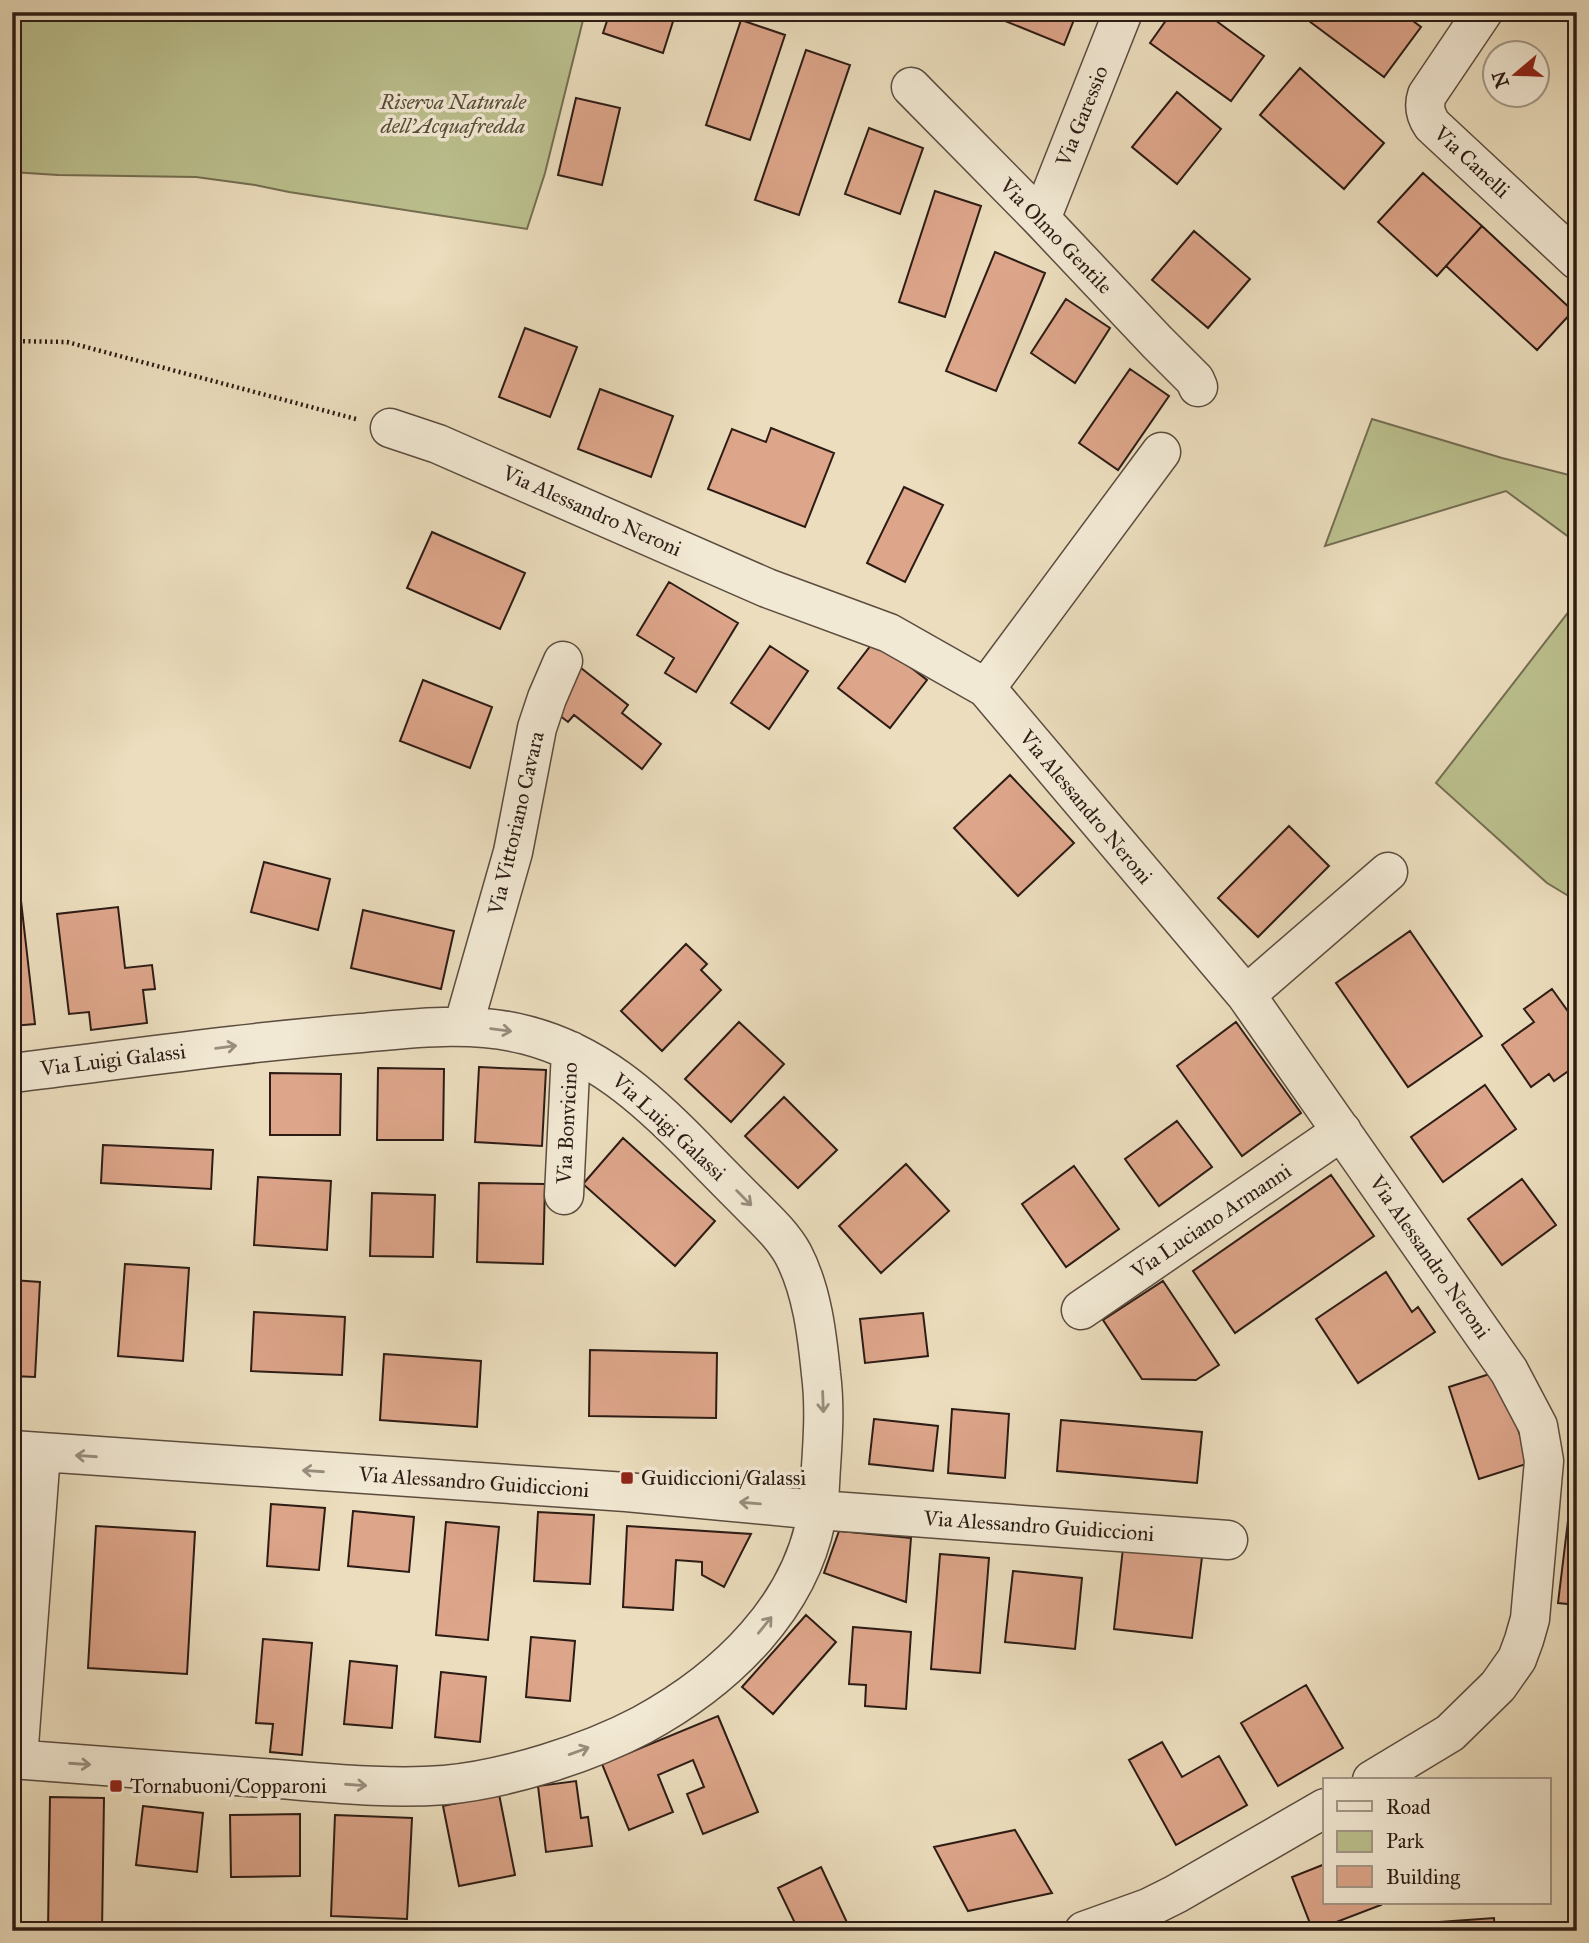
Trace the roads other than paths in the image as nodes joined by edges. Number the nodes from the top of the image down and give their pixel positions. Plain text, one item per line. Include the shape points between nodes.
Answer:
1 (1123, 12) edge
2 (1483, 12) edge
3 (911, 87) dead end
4 (1041, 219) junction
5 (1577, 260) edge
6 (1198, 387) dead end
7 (390, 428) road end
8 (1161, 452) dead end
9 (563, 661) dead end
10 (986, 688) junction
11 (1388, 872) dead end
12 (1246, 995) junction
13 (463, 1027) junction
14 (571, 1051) junction
15 (12, 1073) edge
16 (1342, 1131) junction
17 (564, 1195) dead end
18 (1081, 1310) dead end
19 (27, 1452) edge
20 (818, 1510) junction
21 (1228, 1540) dead end
22 (15, 1759) edge
23 (1375, 1778) edge
24 (1323, 1809) edge
25 (1084, 1931) edge

1 - 4 street, Via Garessio
2 - 5 street, Via Canelli via 1427,96 1426,115
3 - 4 street, Via Olmo Gentile
4 - 6 street, Via Olmo Gentile
7 - 10 street, Via Alessandro Neroni via 451,450 768,588 889,633
8 - 10 street
9 - 13 street, Via Vittoriano Cavara via 537,728 513,852
10 - 12 street, Via Alessandro Neroni
11 - 12 street
12 - 16 street, Via Alessandro Neroni
13 -> 14 street, Via Luigi Galassi via 522,1034
15 -> 13 street, Via Luigi Galassi via 321,1036
14 - 17 street, Via Bonvicino
14 -> 20 street, Via Luigi Galassi via 613,1074 664,1116 792,1252 815,1322 823,1388
16 - 18 street, Via Luciano Armanni
16 - 23 street, Via Alessandro Neroni via 1509,1371 1538,1426 1544,1461 1530,1619 1517,1659 1498,1686 1450,1733
20 -> 19 street, Via Alessandro Guidiccioni via 626,1492
19 - 22 street
20 - 21 street, Via Alessandro Guidiccioni
22 -> 20 street, Via Luigi Galassi via 368,1786 444,1785 522,1770 642,1724 732,1660 770,1619 789,1589
24 - 25 street via 1176,1894

